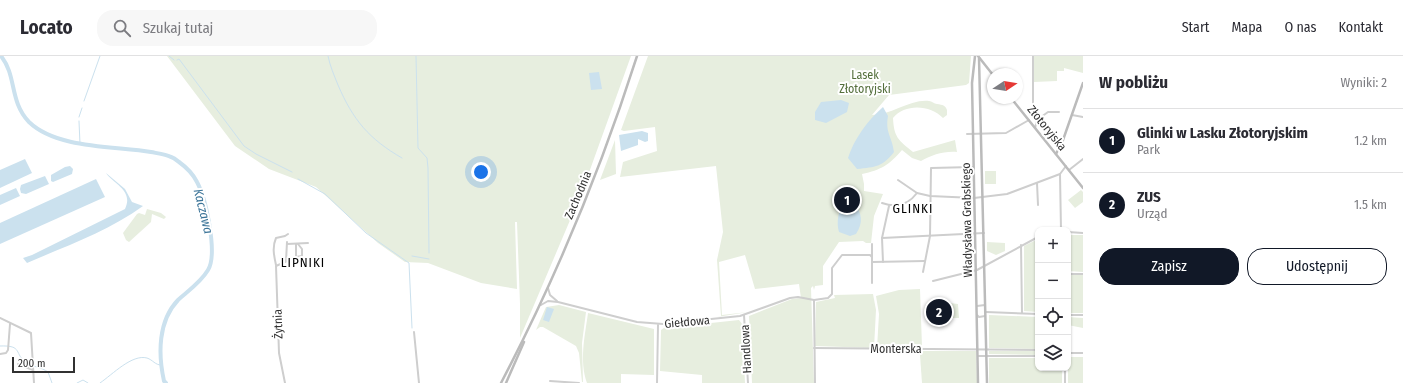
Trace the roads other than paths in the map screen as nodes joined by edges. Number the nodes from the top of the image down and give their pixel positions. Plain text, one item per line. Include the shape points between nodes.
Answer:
1 (638, 56) edge
2 (1033, 56) edge
3 (978, 57) edge
4 (987, 68) edge
5 (987, 70) edge
6 (981, 72) junction
7 (1083, 84) edge
8 (1016, 104) edge
9 (1059, 112) dead end
10 (1072, 115) junction
11 (1083, 116) edge
12 (1028, 120) junction
13 (1037, 120) junction
14 (1035, 128) junction
15 (982, 133) junction
16 (967, 134) dead end
17 (974, 134) junction
18 (1056, 154) junction
19 (1083, 159) edge
20 (1066, 166) junction
21 (974, 168) junction
22 (1069, 170) junction
23 (1060, 174) junction
24 (898, 180) dead end
25 (1037, 183) junction
26 (1083, 188) edge
27 (917, 193) junction
28 (930, 196) junction
29 (983, 197) junction
30 (975, 198) junction
31 (882, 203) dead end
32 (888, 206) junction
33 (1038, 206) dead end
34 (1061, 227) edge
35 (1071, 232) edge
36 (1083, 232) edge
37 (976, 233) junction
38 (984, 233) junction
39 (288, 234) dead end
40 (930, 236) junction
41 (882, 238) junction
42 (1035, 238) edge
43 (308, 243) dead end
44 (297, 244) junction
45 (872, 244) dead end
46 (1022, 245) junction
47 (296, 257) junction
48 (872, 257) junction
49 (286, 261) junction
50 (925, 261) junction
51 (872, 262) junction
52 (883, 262) junction
53 (276, 265) junction
54 (985, 266) junction
55 (976, 270) junction
56 (923, 272) dead end
57 (1071, 274) edge
58 (1083, 274) edge
59 (934, 281) dead end
60 (872, 283) dead end
61 (548, 288) junction
62 (814, 300) junction
63 (558, 302) junction
64 (541, 305) junction
65 (977, 306) junction
66 (986, 306) junction
67 (1022, 313) junction
68 (986, 314) junction
69 (1035, 314) edge
70 (744, 315) junction
71 (977, 315) junction
72 (1071, 315) edge
73 (1083, 315) edge
74 (0, 318) edge
75 (10, 324) junction
76 (658, 325) junction
77 (414, 332) dead end
78 (525, 337) junction
79 (814, 348) junction
80 (978, 350) junction
81 (986, 350) junction
82 (1035, 350) edge
83 (1071, 353) edge
84 (1083, 353) edge
85 (0, 354) edge
86 (978, 356) junction
87 (987, 356) junction
88 (1035, 356) edge
89 (18, 364) dead end
90 (33, 369) junction
91 (1065, 371) edge
92 (550, 381) dead end
93 (34, 383) edge
94 (285, 383) edge
95 (419, 383) edge
96 (501, 383) edge
97 (506, 383) edge
98 (579, 383) edge
99 (657, 383) edge
100 (748, 383) edge
101 (815, 383) edge
102 (978, 383) edge
103 (987, 383) edge
104 (1065, 383) edge

1 - 61 street, Zachodnia via 597,173
2 - 13 street via 1034,109
3 - 4 street
3 - 6 street, Władysława Grabskiego
3 - 17 street, Władysława Grabskiego via 972,78
5 - 6 street
6 - 15 street, Władysława Grabskiego
7 - 10 street
8 - 12 street, Złotoryjska
9 - 13 street via 1048,112
10 - 11 street
10 - 18 street
12 - 14 street, Złotoryjska
12 - 15 street via 1009,132
13 - 14 street
14 - 18 street, Złotoryjska
15 - 17 street
15 - 29 street, Władysława Grabskiego
16 - 17 street
17 - 21 street, Władysława Grabskiego
18 - 20 street, Złotoryjska
19 - 22 street
20 - 22 street, Złotoryjska
20 - 23 street
21 - 28 street via 931,168
21 - 30 street, Władysława Grabskiego
22 - 26 street, Złotoryjska
23 - 25 street
23 - 34 street
24 - 27 street
25 - 29 street via 1000,196
25 - 33 street
27 - 28 street
27 - 32 street via 904,204
28 - 30 street
28 - 40 street
29 - 30 street
29 - 38 street, Władysława Grabskiego
30 - 37 street, Władysława Grabskiego
31 - 32 street
32 - 41 street
35 - 36 street
37 - 38 street
37 - 40 street
37 - 55 street, Władysława Grabskiego
38 - 54 street, Władysława Grabskiego
39 - 53 street, Żytnia via 274,241
40 - 41 street
40 - 50 street
41 - 52 street
42 - 46 street
43 - 44 street
44 - 47 street
44 - 47 street via 302,249 302,256
44 - 49 street via 287,243
45 - 48 street
46 - 54 street
46 - 67 street
47 - 49 street
48 - 51 street
48 - 62 street via 842,255 832,268 832,294 828,298
49 - 53 street
50 - 52 street
50 - 56 street
51 - 52 street
51 - 60 street
53 - 94 street, Żytnia via 279,353
54 - 55 street
54 - 66 street, Władysława Grabskiego
55 - 59 street
55 - 65 street, Władysława Grabskiego
57 - 58 street
61 - 63 street via 550,295
61 - 64 street, Zachodnia
62 - 70 street, Giełdowa via 790,298
62 - 79 street
63 - 64 street, Giełdowa via 548,301
63 - 76 street, Giełdowa via 624,320
64 - 78 street, Zachodnia
65 - 66 street
65 - 71 street, Władysława Grabskiego
66 - 68 street, Władysława Grabskiego
67 - 68 street
67 - 69 street
68 - 71 street via 980,317
68 - 81 street, Władysława Grabskiego
70 - 76 street, Giełdowa
70 - 100 street, Handlowa
71 - 80 street, Władysława Grabskiego
72 - 73 street
74 - 75 street
75 - 85 street via 9,348 6,353
75 - 90 street via 31,333
76 - 99 street
77 - 95 street
78 - 96 street, Zachodnia
78 - 97 street, Zachodnia
79 - 80 street, Monterska
79 - 101 street
80 - 81 street, Monterska
80 - 86 street, Władysława Grabskiego
81 - 82 street, Monterska
81 - 87 street, Władysława Grabskiego
83 - 84 street
86 - 87 street
86 - 102 street, Władysława Grabskiego
87 - 88 street
87 - 103 street, Władysława Grabskiego
89 - 90 street
90 - 93 street
91 - 104 street
92 - 98 street

